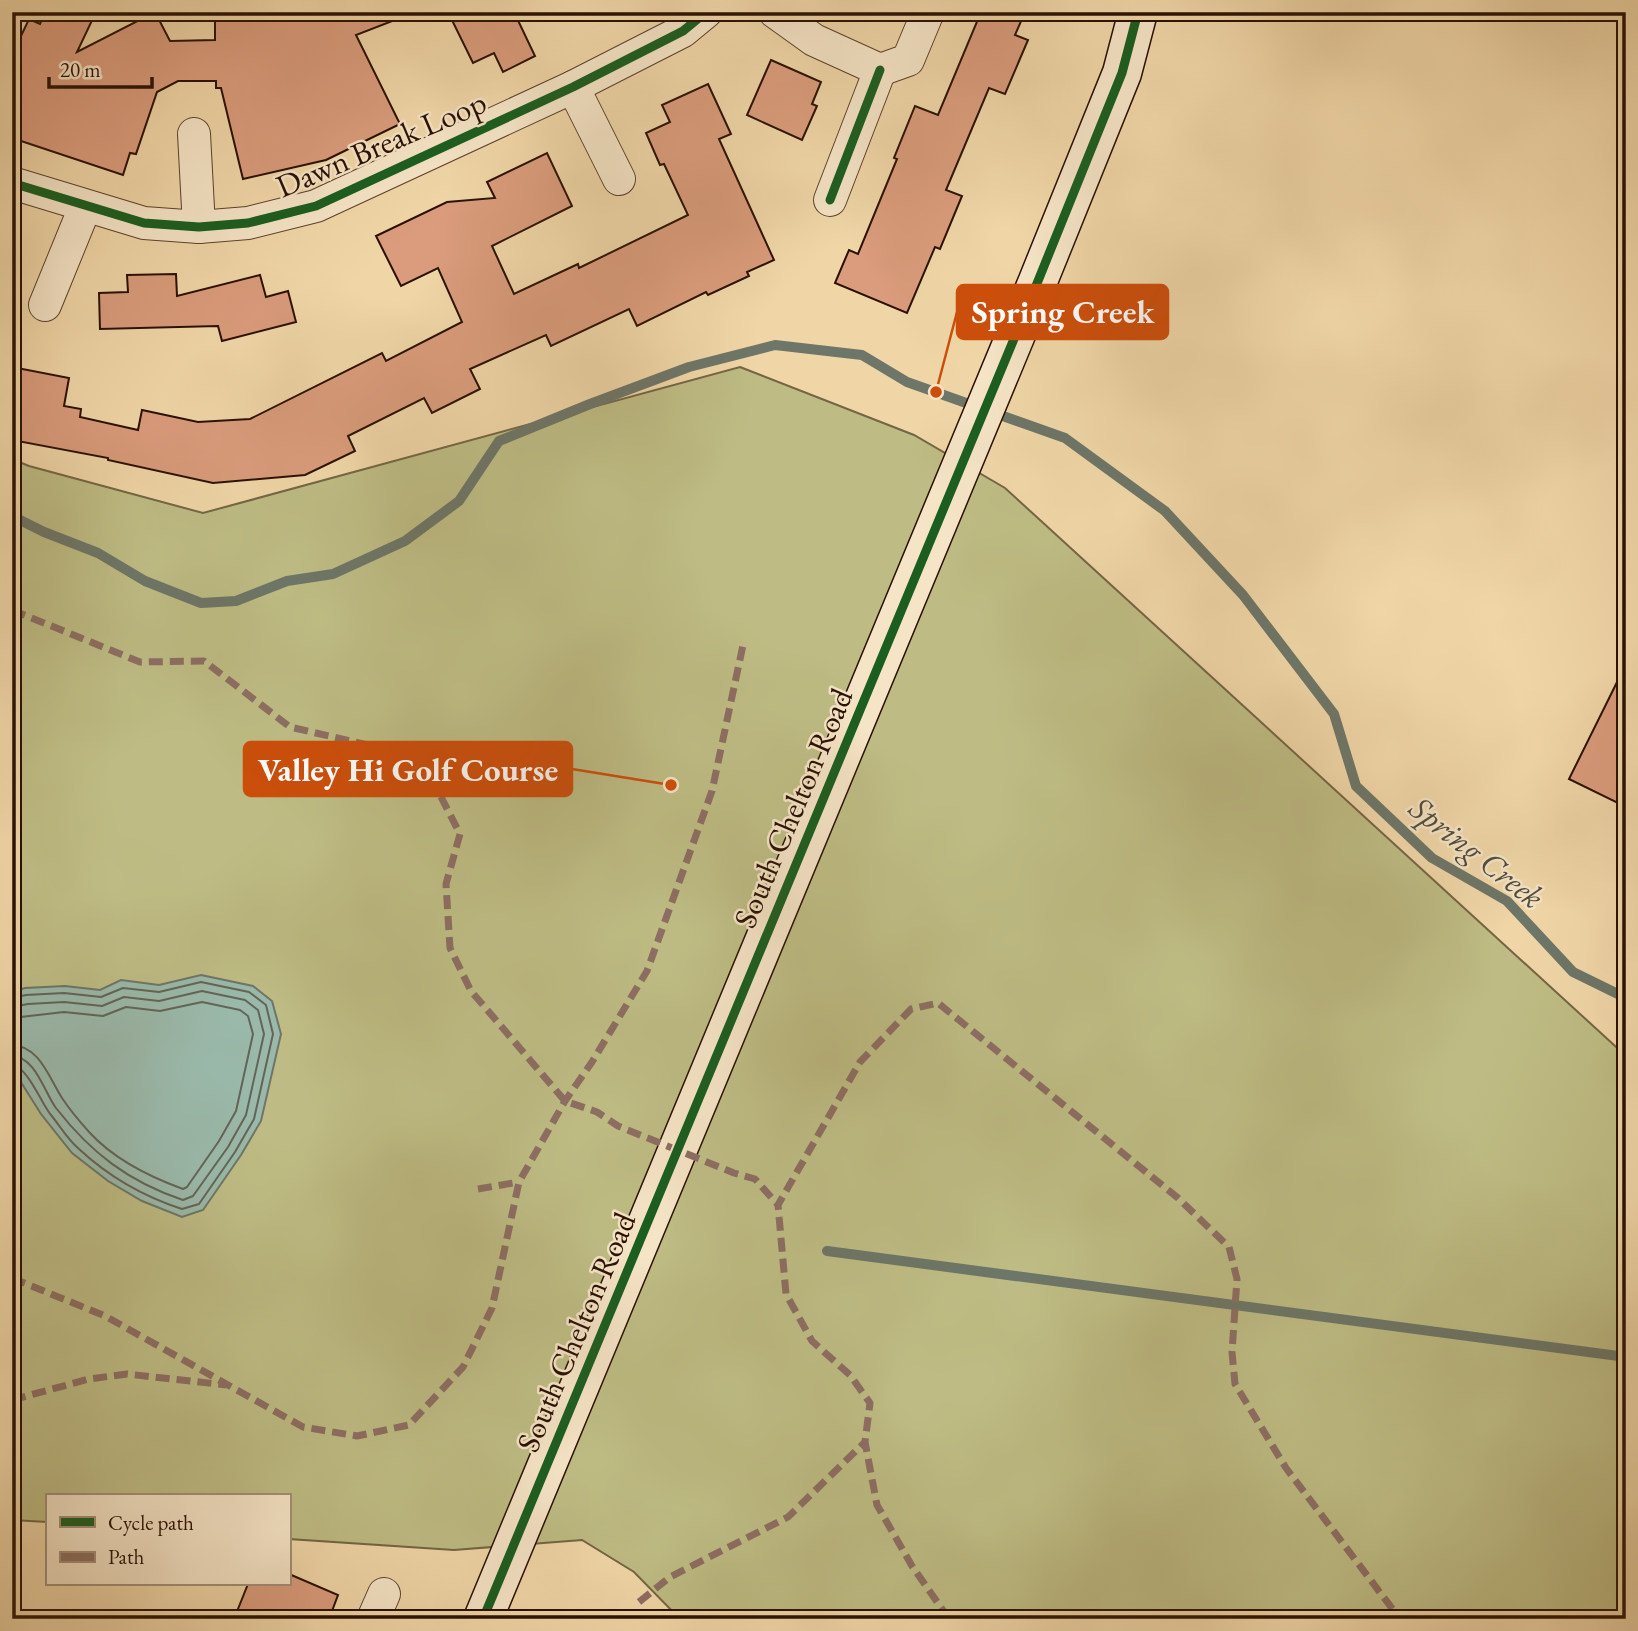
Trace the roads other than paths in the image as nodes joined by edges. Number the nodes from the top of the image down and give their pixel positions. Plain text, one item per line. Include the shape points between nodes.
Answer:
1 (706, 12) edge
2 (775, 12) edge
3 (928, 12) edge
4 (1138, 12) edge
5 (880, 70) junction
6 (573, 87) junction
7 (194, 134) dead end
8 (619, 179) dead end
9 (12, 183) edge
10 (830, 200) dead end
11 (85, 207) junction
12 (198, 227) junction
13 (45, 305) dead end
14 (483, 1619) edge

1 - 6 street, Dawn Break Loop via 683,31
2 - 5 street via 814,40
3 - 5 street via 908,60
4 - 14 main road, South Chelton Road via 1122,73
5 - 10 street
6 - 8 street
6 - 12 street, Dawn Break Loop via 316,206 248,223
7 - 12 street
9 - 11 street, Dawn Break Loop
11 - 12 street, Dawn Break Loop via 144,223
11 - 13 street

